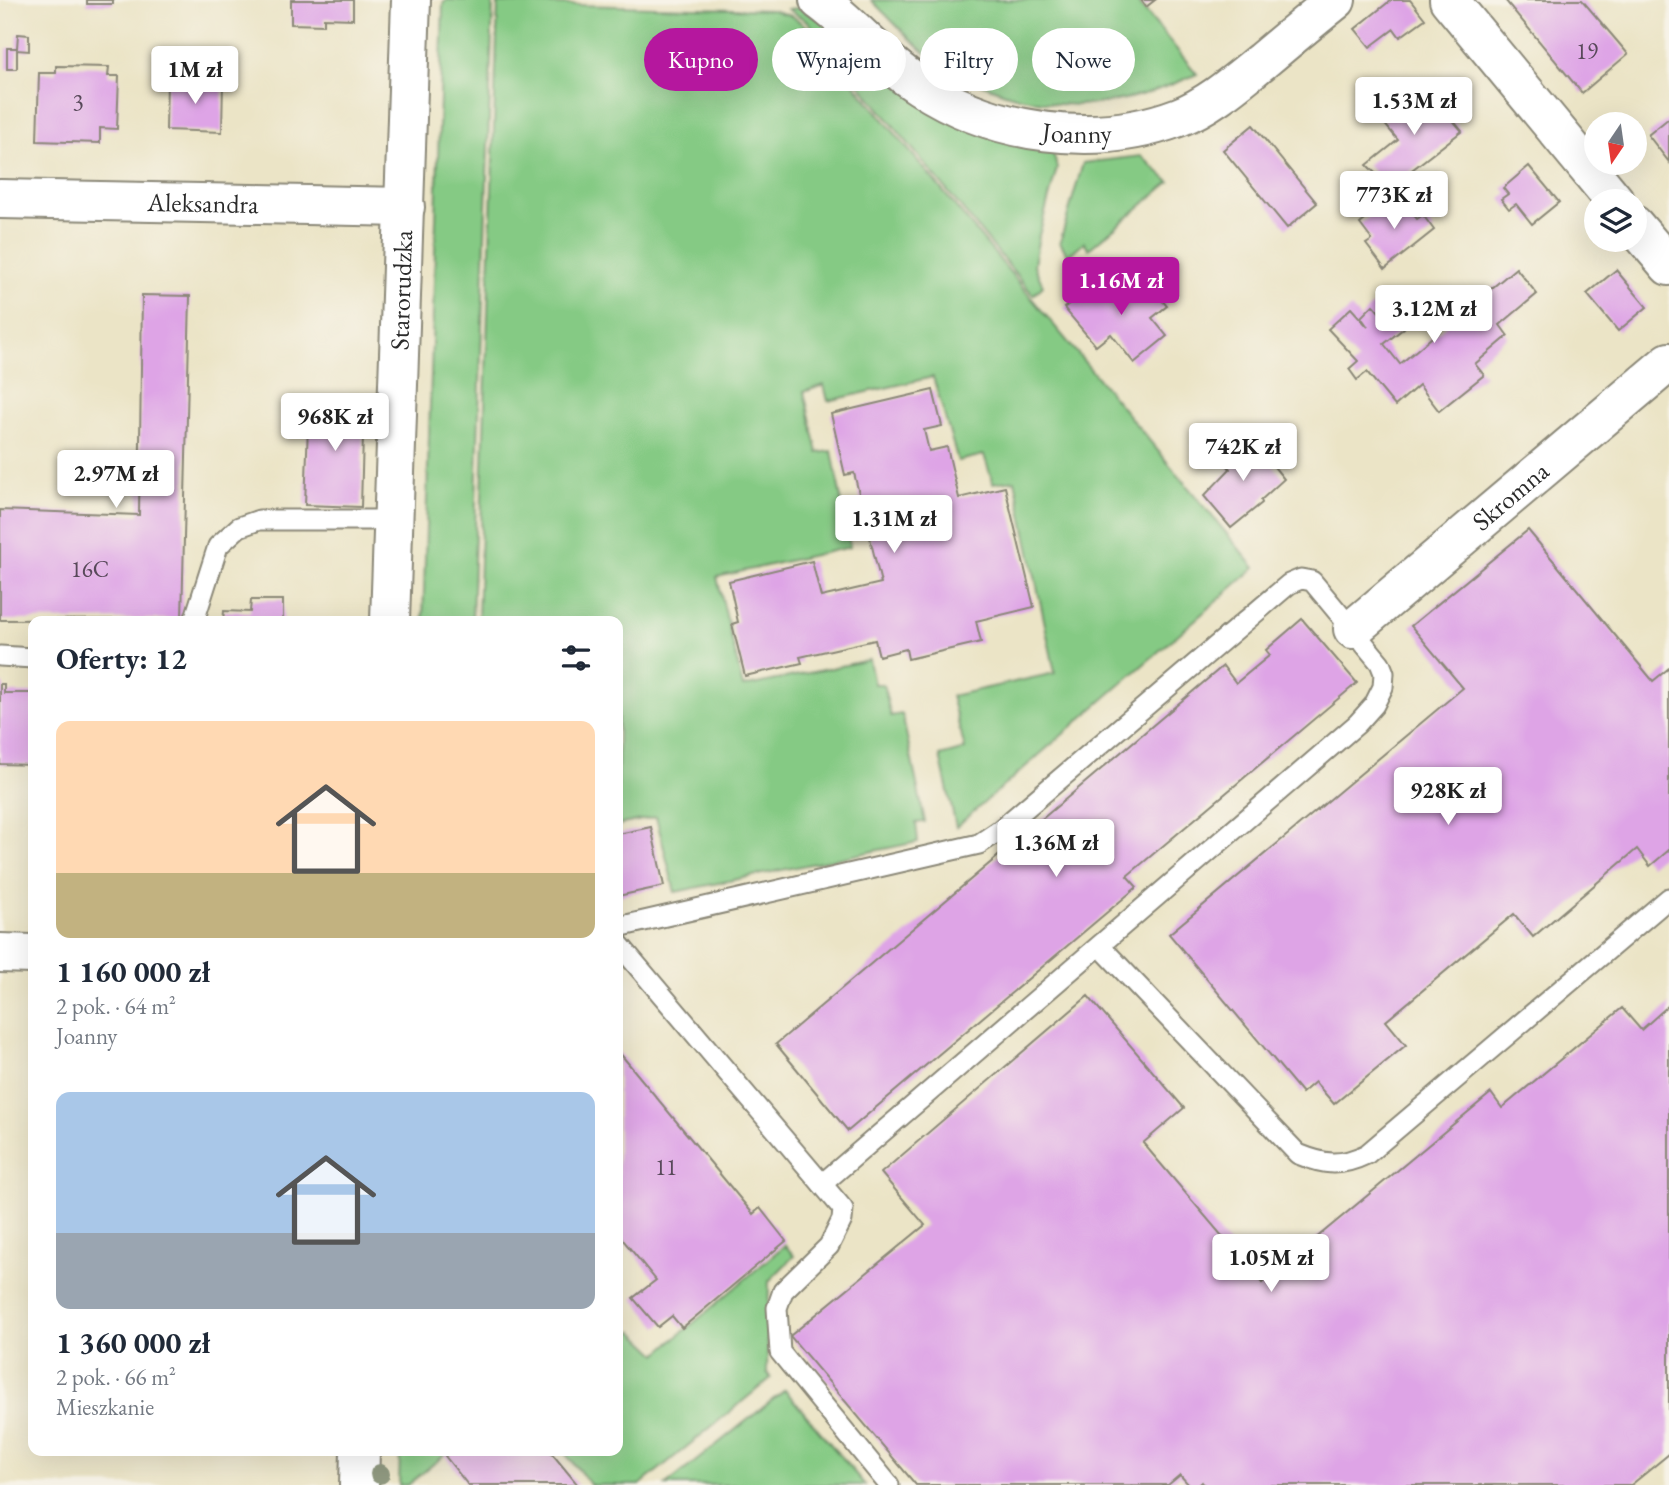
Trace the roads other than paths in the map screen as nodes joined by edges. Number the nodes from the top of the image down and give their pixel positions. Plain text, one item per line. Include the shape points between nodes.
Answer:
1 (411, 0) edge
2 (819, 0) edge
3 (1336, 0) edge
4 (1449, 0) edge
5 (1605, 189) edge
6 (0, 199) edge
7 (405, 207) junction
8 (1647, 240) edge
9 (1668, 264) edge
10 (1669, 362) edge
11 (393, 520) junction
12 (196, 616) edge
13 (390, 616) edge
14 (1353, 629) junction
15 (0, 656) edge
16 (28, 657) edge
17 (1669, 898) edge
18 (623, 926) edge
19 (1100, 946) junction
20 (623, 949) edge
21 (0, 953) edge
22 (28, 954) edge
23 (822, 1184) junction
24 (360, 1456) edge
25 (359, 1485) edge
26 (889, 1485) edge

1 - 7 street, Starorudzka
2 - 3 street, Joanny via 898,71 948,102 1002,123 1084,133 1112,132 1180,116 1230,87
4 - 5 street
6 - 7 street, Aleksandra
7 - 11 street, Starorudzka
8 - 9 street
10 - 14 street, Skromna
11 - 12 lane via 259,520 239,527 218,546
11 - 13 street, Starorudzka
14 - 18 lane via 1312,582 1301,579 1289,584 979,844
14 - 19 lane via 1384,673 1374,705
15 - 16 lane
17 - 19 lane via 1367,1154 1335,1163 1322,1164 1298,1154
19 - 23 lane
20 - 23 lane
21 - 22 street
23 - 26 lane via 843,1209 842,1220 830,1245 783,1291 777,1308 780,1352
24 - 25 street

